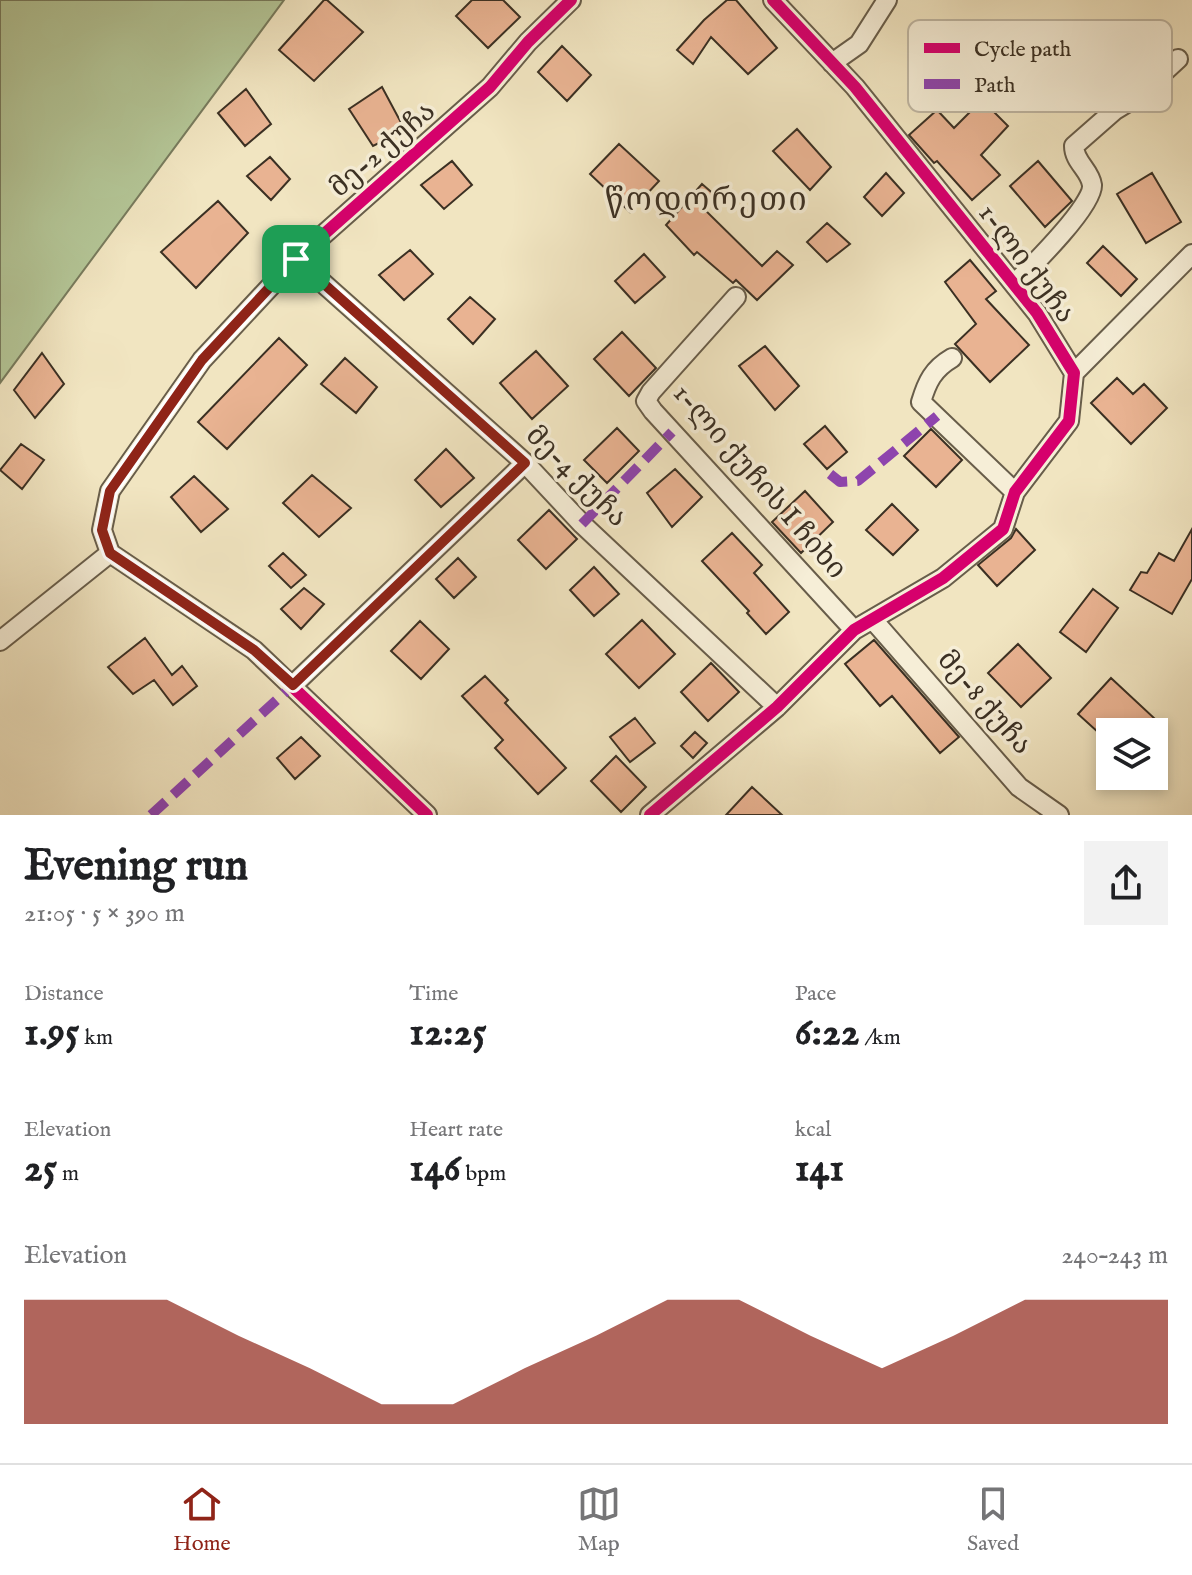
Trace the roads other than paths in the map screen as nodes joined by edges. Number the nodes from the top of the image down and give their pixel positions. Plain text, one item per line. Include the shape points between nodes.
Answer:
1 (571, 0) edge
2 (773, 0) edge
3 (887, 0) edge
4 (1178, 59) dead end
5 (832, 63) junction
6 (1172, 65) edge
7 (1113, 112) edge
8 (1192, 254) edge
9 (296, 259) junction
10 (1014, 284) junction
11 (736, 297) dead end
12 (952, 358) dead end
13 (1074, 373) junction
14 (525, 463) junction
15 (1015, 492) junction
16 (110, 553) junction
17 (874, 621) junction
18 (854, 630) junction
19 (0, 641) edge
20 (293, 685) junction
21 (777, 707) junction
22 (427, 815) edge
23 (650, 815) edge
24 (1059, 815) edge

1 - 9 street, მე-2 ქუჩა via 490,87
2 - 5 street, 1-ლი ქუჩა
3 - 5 street via 859,44
4 - 6 street
5 - 10 street, 1-ლი ქუჩა
7 - 10 street via 1074,146 1092,181 1091,196
8 - 13 street
9 - 14 street, მე-4 ქუჩა
9 - 16 street, მე-2 ქუჩა via 202,360 110,491 102,530
10 - 13 street, 1-ლი ქუჩა
11 - 18 street, 1-ლი ქუჩის I ჩიხი via 646,401
12 - 15 street via 926,383 921,402
13 - 15 street via 1069,421
14 - 20 street
14 - 21 street, მე-4 ქუჩა via 582,524
15 - 17 street via 1003,529 943,578
16 - 19 street
16 - 20 street via 254,650
17 - 18 street
17 - 24 street, მე-8 ქუჩა via 1019,787
18 - 21 street
20 - 22 street
21 - 23 street

